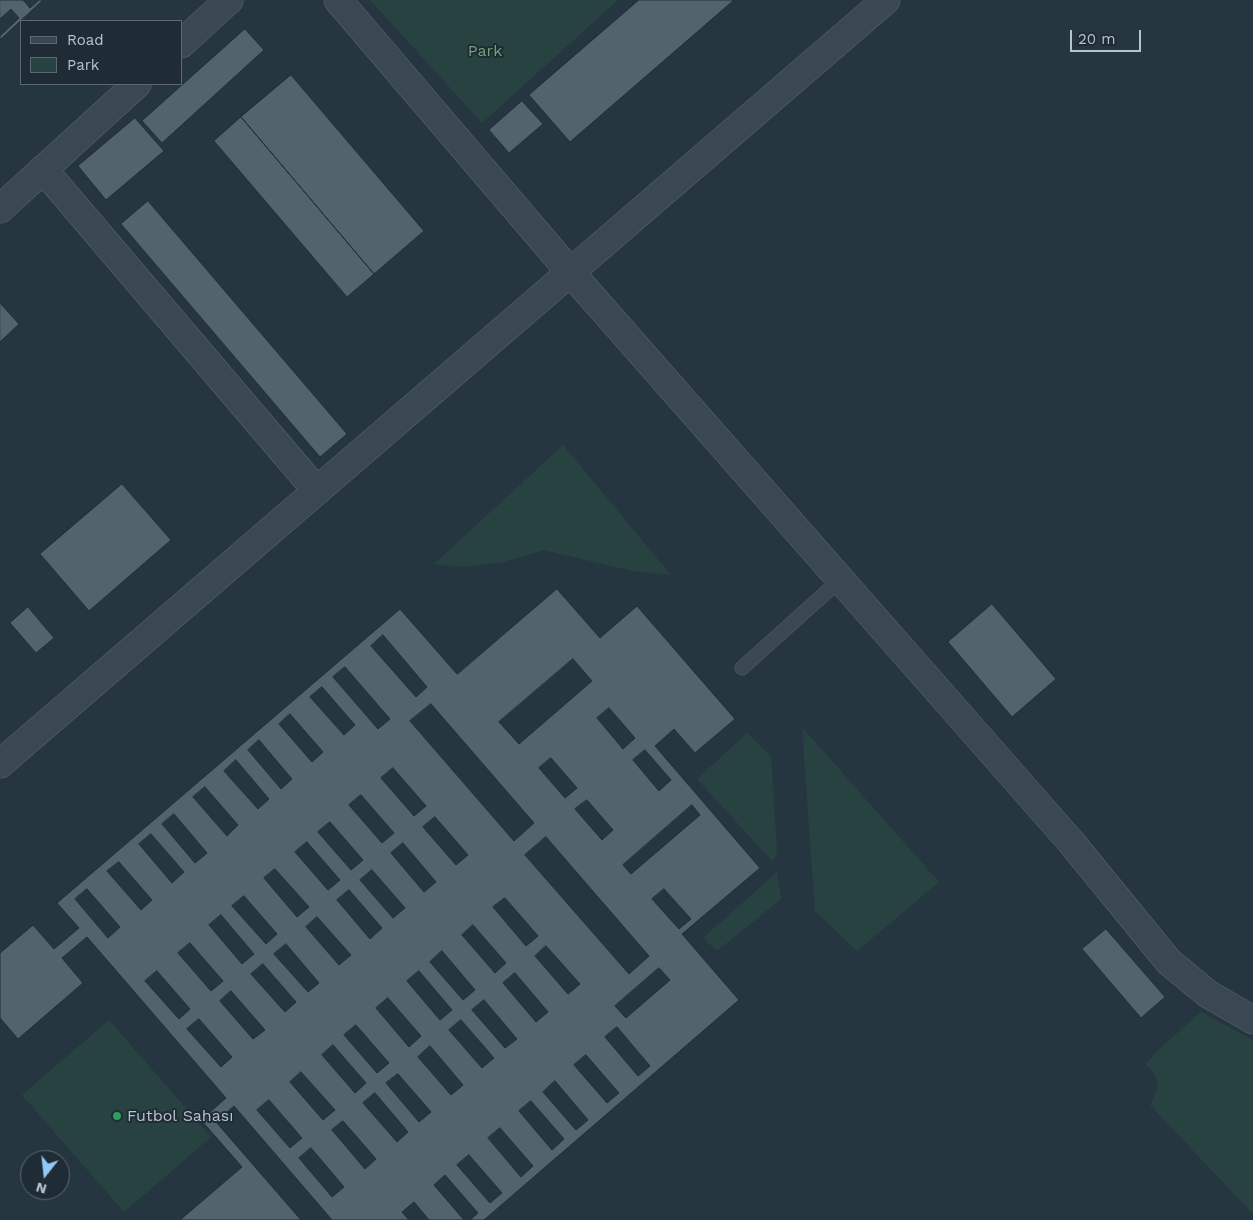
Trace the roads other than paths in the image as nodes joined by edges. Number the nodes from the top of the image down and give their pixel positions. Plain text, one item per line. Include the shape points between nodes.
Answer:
1 (229, 0) edge
2 (338, 0) edge
3 (886, 0) edge
4 (182, 43) edge
5 (136, 85) edge
6 (43, 169) junction
7 (0, 209) edge
8 (571, 273) junction
9 (317, 491) junction
10 (841, 579) junction
11 (742, 668) dead end
12 (0, 764) edge
13 (1253, 1020) edge

1 - 4 street
2 - 8 street
3 - 8 street
5 - 6 street
6 - 7 street
6 - 9 street
8 - 9 street
8 - 10 street
9 - 12 street
10 - 11 lane
10 - 13 street via 1072,842 1168,962 1208,994

